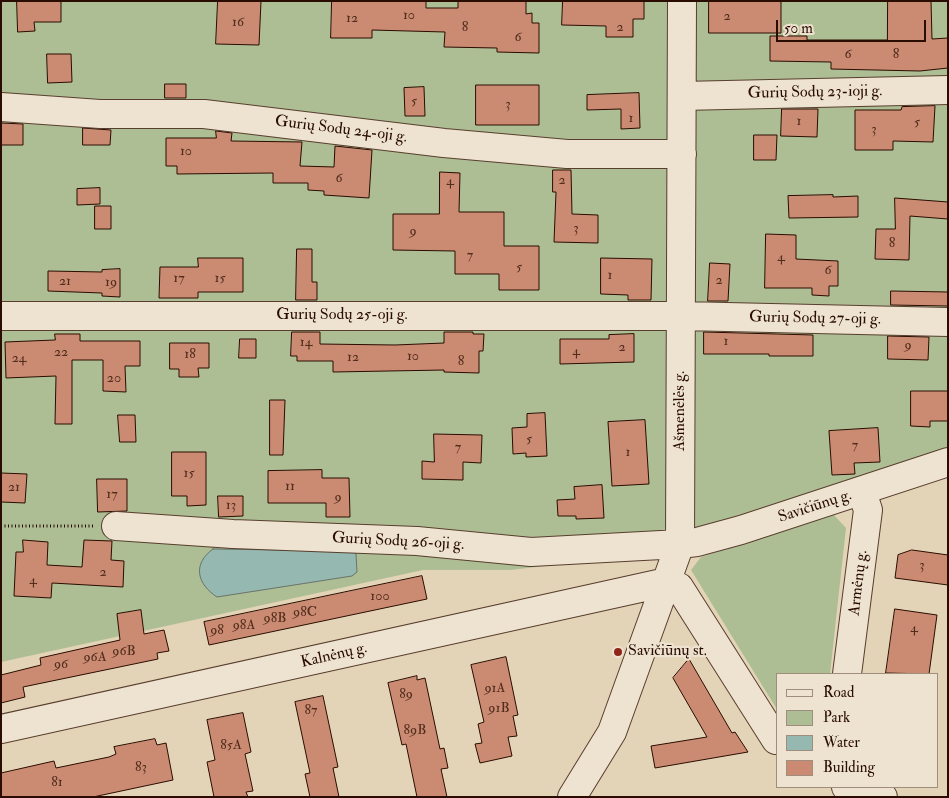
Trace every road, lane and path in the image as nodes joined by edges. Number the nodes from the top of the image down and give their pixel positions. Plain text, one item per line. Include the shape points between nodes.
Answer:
1 (682, 1) edge
2 (948, 90) edge
3 (682, 96) junction
4 (1, 108) edge
5 (682, 154) junction
6 (1, 316) edge
7 (682, 316) junction
8 (948, 322) edge
9 (948, 462) edge
10 (862, 492) junction
11 (1, 526) edge
12 (116, 526) joint
13 (680, 544) junction
14 (667, 582) junction
15 (848, 673) edge
16 (1, 728) edge
17 (776, 740) dead end
18 (848, 788) edge
19 (572, 797) edge
20 (882, 797) edge

1 - 3 street, Ašmenėlės g.
2 - 3 street, Gurių Sodų 23-ioji g.
3 - 5 street, Ašmenėlės g.
4 - 5 street, Gurių Sodų 24-oji g. via 100,114 204,114 567,154
5 - 7 street, Ašmenėlės g.
6 - 7 street, Gurių Sodų 25-oji g.
7 - 8 street, Gurių Sodų 27-oji g.
7 - 13 street, Ašmenėlės g.
9 - 10 street, Savičiūnų g.
10 - 13 street, Savičiūnų g. via 740,530
10 - 15 street, Armėnų g. via 868,510
11 - 12 path
12 - 13 street, Gurių Sodų 26-oji g. via 417,541 531,552
13 - 14 street, Ašmenėlės g.
14 - 16 street, Kalnėnų g.
14 - 17 street via 679,588
14 - 19 street, Ašmenėlės g. via 612,732
18 - 20 street via 855,793

